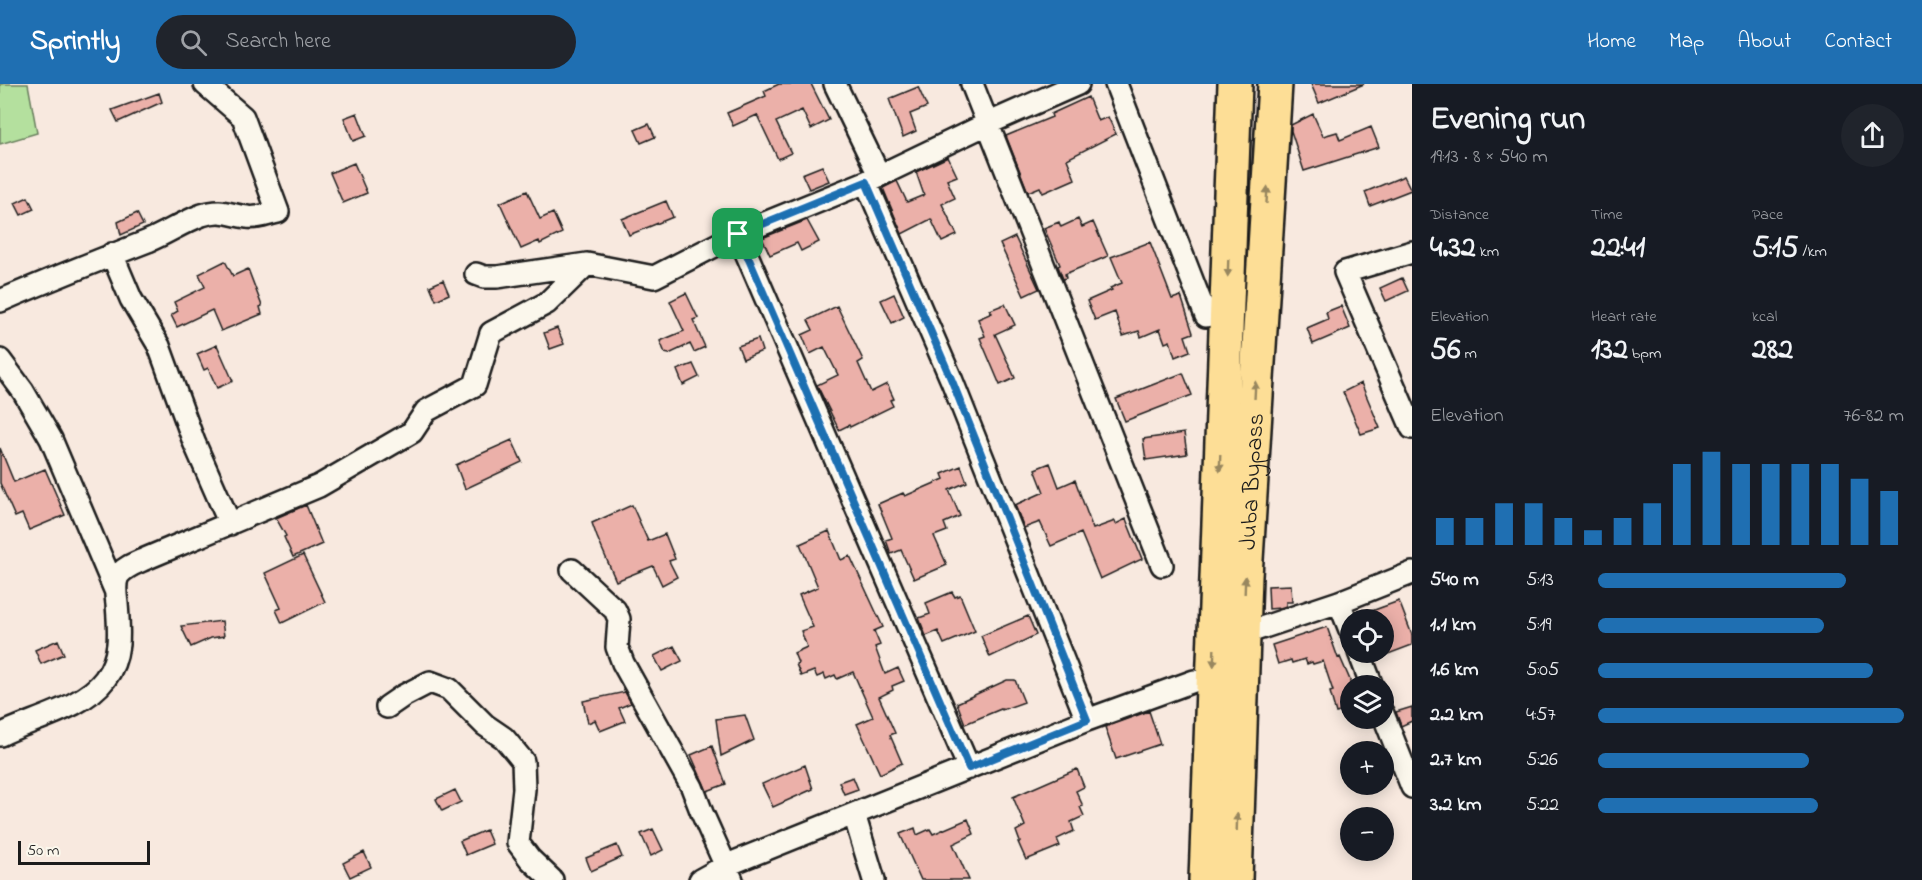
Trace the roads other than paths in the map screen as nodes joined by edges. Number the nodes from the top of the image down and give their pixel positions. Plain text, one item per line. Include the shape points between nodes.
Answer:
1 (205, 84) edge
2 (835, 84) edge
3 (972, 84) edge
4 (1078, 84) edge
5 (1116, 84) edge
6 (1235, 84) edge
7 (1275, 84) edge
8 (987, 124) junction
9 (872, 179) junction
10 (738, 234) junction
11 (1412, 252) edge
12 (112, 254) junction
13 (587, 264) junction
14 (476, 274) dead end
15 (0, 301) edge
16 (1206, 316) dead end
17 (0, 360) edge
18 (1412, 428) edge
19 (230, 524) junction
20 (1162, 565) dead end
21 (572, 570) dead end
22 (1412, 573) edge
23 (116, 590) junction
24 (1339, 602) junction
25 (1342, 609) edge
26 (1243, 634) junction
27 (1194, 681) dead end
28 (387, 707) dead end
29 (1087, 720) junction
30 (1389, 729) edge
31 (0, 735) edge
32 (969, 768) junction
33 (1412, 787) edge
34 (854, 814) junction
35 (730, 873) edge
36 (552, 880) edge
37 (700, 880) edge
38 (874, 880) edge
39 (1206, 880) edge
40 (1235, 880) edge

1 - 12 street via 243,117 278,212 259,217 225,212 202,216
2 - 9 street
3 - 8 street
4 - 8 street
5 - 16 street
6 -> 39 main road, Juba Bypass
26 -> 7 main road, Juba Bypass
8 - 9 street
8 - 20 street
9 - 10 street
9 - 29 street
10 - 13 street via 654,278
10 - 32 street
11 - 18 street via 1345,272
12 - 15 street
12 - 19 street via 131,299 159,346 194,442
13 - 14 street via 497,277
13 - 19 street via 547,303 492,333 475,385 426,411 412,432 319,486
17 - 23 street via 51,439
19 - 23 street via 130,566 117,578
21 - 35 street via 615,610 619,618 617,647 623,663 692,787
22 - 24 street
23 - 31 street via 119,645 105,680 91,695
24 - 25 street
24 - 26 street
40 -> 26 main road, Juba Bypass
27 - 29 street
28 - 36 street via 430,682 449,689 504,738 523,761 518,843
29 - 32 street
30 - 33 street
32 - 34 street
34 - 35 street
34 - 38 street
35 - 37 street

